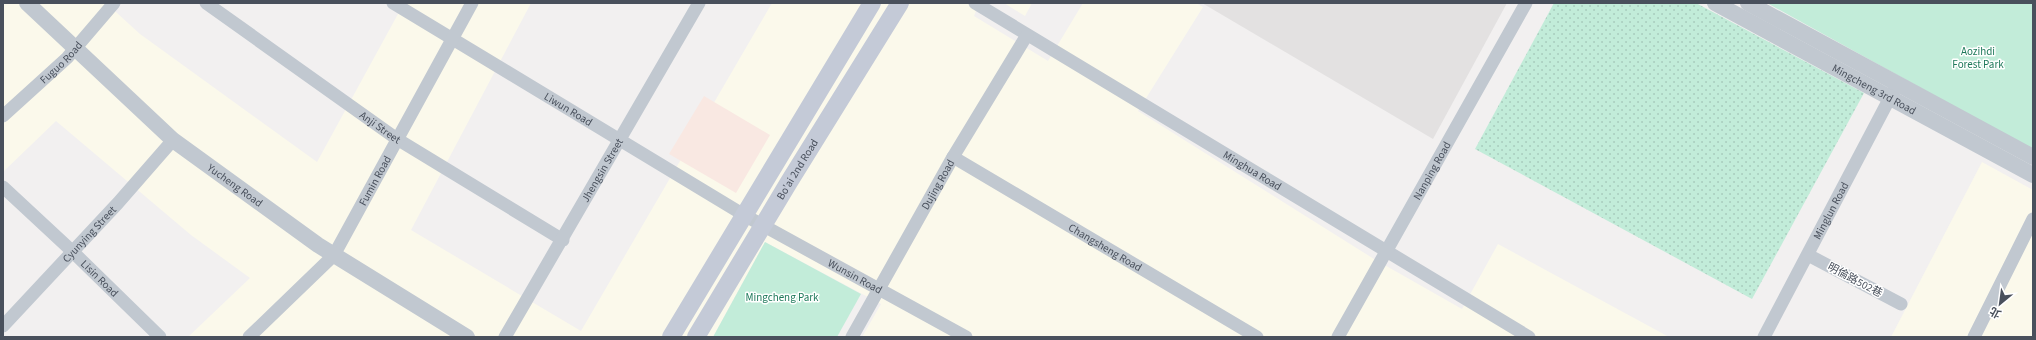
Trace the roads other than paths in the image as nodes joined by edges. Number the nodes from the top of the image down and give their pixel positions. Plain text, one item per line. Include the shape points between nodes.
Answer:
1 (27, 3) edge
2 (114, 3) edge
3 (206, 3) edge
4 (393, 3) edge
5 (472, 3) edge
6 (872, 3) edge
7 (900, 3) edge
8 (975, 3) edge
9 (1526, 3) edge
10 (1715, 3) edge
11 (1748, 3) edge
12 (694, 5) edge
13 (1027, 35) junction
14 (453, 39) junction
15 (75, 49) junction
16 (1897, 85) junction
17 (1889, 99) junction
18 (3, 116) edge
19 (397, 139) junction
20 (173, 140) junction
21 (619, 140) junction
22 (953, 157) junction
23 (2033, 157) edge
24 (2033, 176) edge
25 (3, 188) edge
26 (744, 215) junction
27 (2033, 220) edge
28 (763, 225) junction
29 (563, 240) junction
30 (1386, 250) junction
31 (73, 252) junction
32 (334, 255) junction
33 (1808, 255) junction
34 (878, 289) junction
35 (1901, 304) dead end
36 (3, 326) edge
37 (160, 337) edge
38 (250, 337) edge
39 (467, 337) edge
40 (505, 337) edge
41 (670, 337) edge
42 (696, 337) edge
43 (852, 337) edge
44 (966, 337) edge
45 (1257, 337) edge
46 (1338, 337) edge
47 (1529, 337) edge
48 (1764, 337) edge
49 (1974, 337) edge

1 - 15 street, Yucheng Road
2 - 15 street, Fuguo Road
3 - 19 street, Anji Street
4 - 14 street, Liwun Road
5 - 14 street, Fumin Road
6 - 26 main road, Bo'ai 2nd Road
7 - 28 main road, Bo'ai 2nd Road
8 - 13 street, Minghua Road
9 - 30 street, Nanping Road
10 - 17 street, Mingcheng 3rd Road
11 - 16 street, Mingcheng 3rd Road
12 - 21 street, Jhengsin Street
13 - 22 street, Dujing Road
13 - 30 street, Minghua Road
14 - 19 street, Fumin Road
14 - 21 street, Liwun Road
15 - 18 street, Fuguo Road
15 - 20 street, Yucheng Road
16 - 17 street, Minglun Road
16 - 23 street, Mingcheng 3rd Road
17 - 24 street, Mingcheng 3rd Road
17 - 33 street, Minglun Road
19 - 29 street, Anji Street
19 - 32 street, Fumin Road
20 - 31 street, Cyunying Street
20 - 32 street, Yucheng Road
21 - 26 street, Liwun Road
21 - 29 street, Jhengsin Street
22 - 34 street, Dujing Road
22 - 45 street, Changsheng Road
25 - 31 street, Lisin Road
26 - 28 street, Wunsin Road
26 - 41 main road, Bo'ai 2nd Road
27 - 49 street
28 - 34 street, Wunsin Road
28 - 42 main road, Bo'ai 2nd Road
29 - 40 street, Jhengsin Street
30 - 46 street, Nanping Road
30 - 47 street, Minghua Road
31 - 36 street, Cyunying Street
31 - 37 street, Lisin Road
32 - 38 street, Fumin Road
32 - 39 street, Yucheng Road
33 - 35 street, 明倫路502巷
33 - 48 street, Minglun Road
34 - 43 street, Dujing Road
34 - 44 street, Wunsin Road

